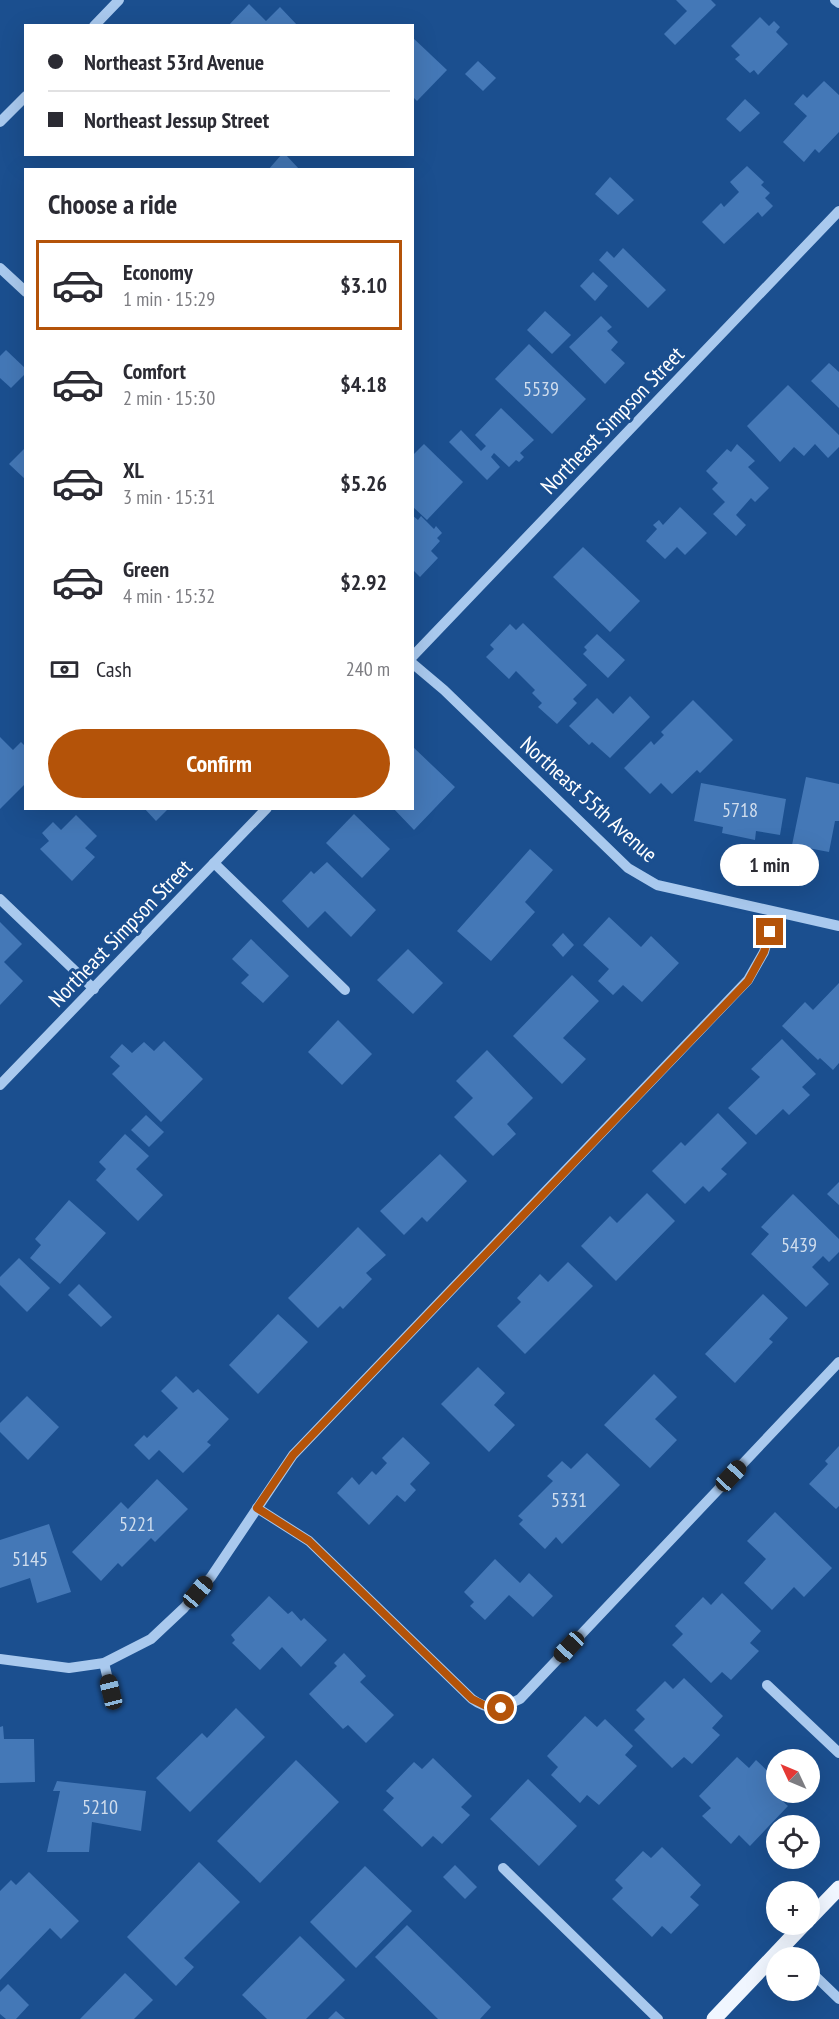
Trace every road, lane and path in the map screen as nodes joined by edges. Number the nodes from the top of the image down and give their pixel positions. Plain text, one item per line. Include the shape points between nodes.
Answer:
1 (119, 0) edge
2 (835, 0) edge
3 (839, 3) edge
4 (96, 24) edge
5 (24, 98) edge
6 (0, 122) edge
7 (839, 211) edge
8 (0, 268) edge
9 (24, 290) edge
10 (414, 655) edge
11 (414, 665) edge
12 (265, 810) edge
13 (214, 864) junction
14 (0, 899) edge
15 (776, 913) junction
16 (839, 926) edge
17 (94, 989) junction
18 (345, 990) dead end
19 (0, 1085) edge
20 (839, 1362) edge
21 (257, 1508) junction
22 (0, 1659) edge
23 (104, 1662) junction
24 (767, 1685) dead end
25 (111, 1692) dead end
26 (839, 1753) edge
27 (503, 1868) dead end
28 (839, 1888) edge
29 (820, 1908) edge
30 (794, 1935) edge
31 (784, 1945) joint
32 (820, 1981) edge
33 (839, 2000) edge
34 (658, 2019) edge
35 (714, 2019) edge

1 - 4 street
2 - 3 street
5 - 6 street
7 - 10 street, Northeast Simpson Street
8 - 9 street
11 - 15 street, Northeast 55th Avenue via 628,867 657,885
12 - 13 street, Northeast Simpson Street
13 - 17 street, Northeast Simpson Street
13 - 18 street
14 - 17 street
15 - 16 street, Northeast 55th Avenue
15 - 21 street via 764,952 748,981 293,1455
17 - 19 street, Northeast Simpson Street
20 - 21 street via 520,1699 501,1708 492,1709 472,1699 309,1541
21 - 23 street via 211,1577 184,1608 151,1639
22 - 23 street via 69,1668
23 - 25 street
24 - 26 street
27 - 34 street
28 - 29 main road
30 - 31 main road
31 - 35 main road
32 - 33 street

